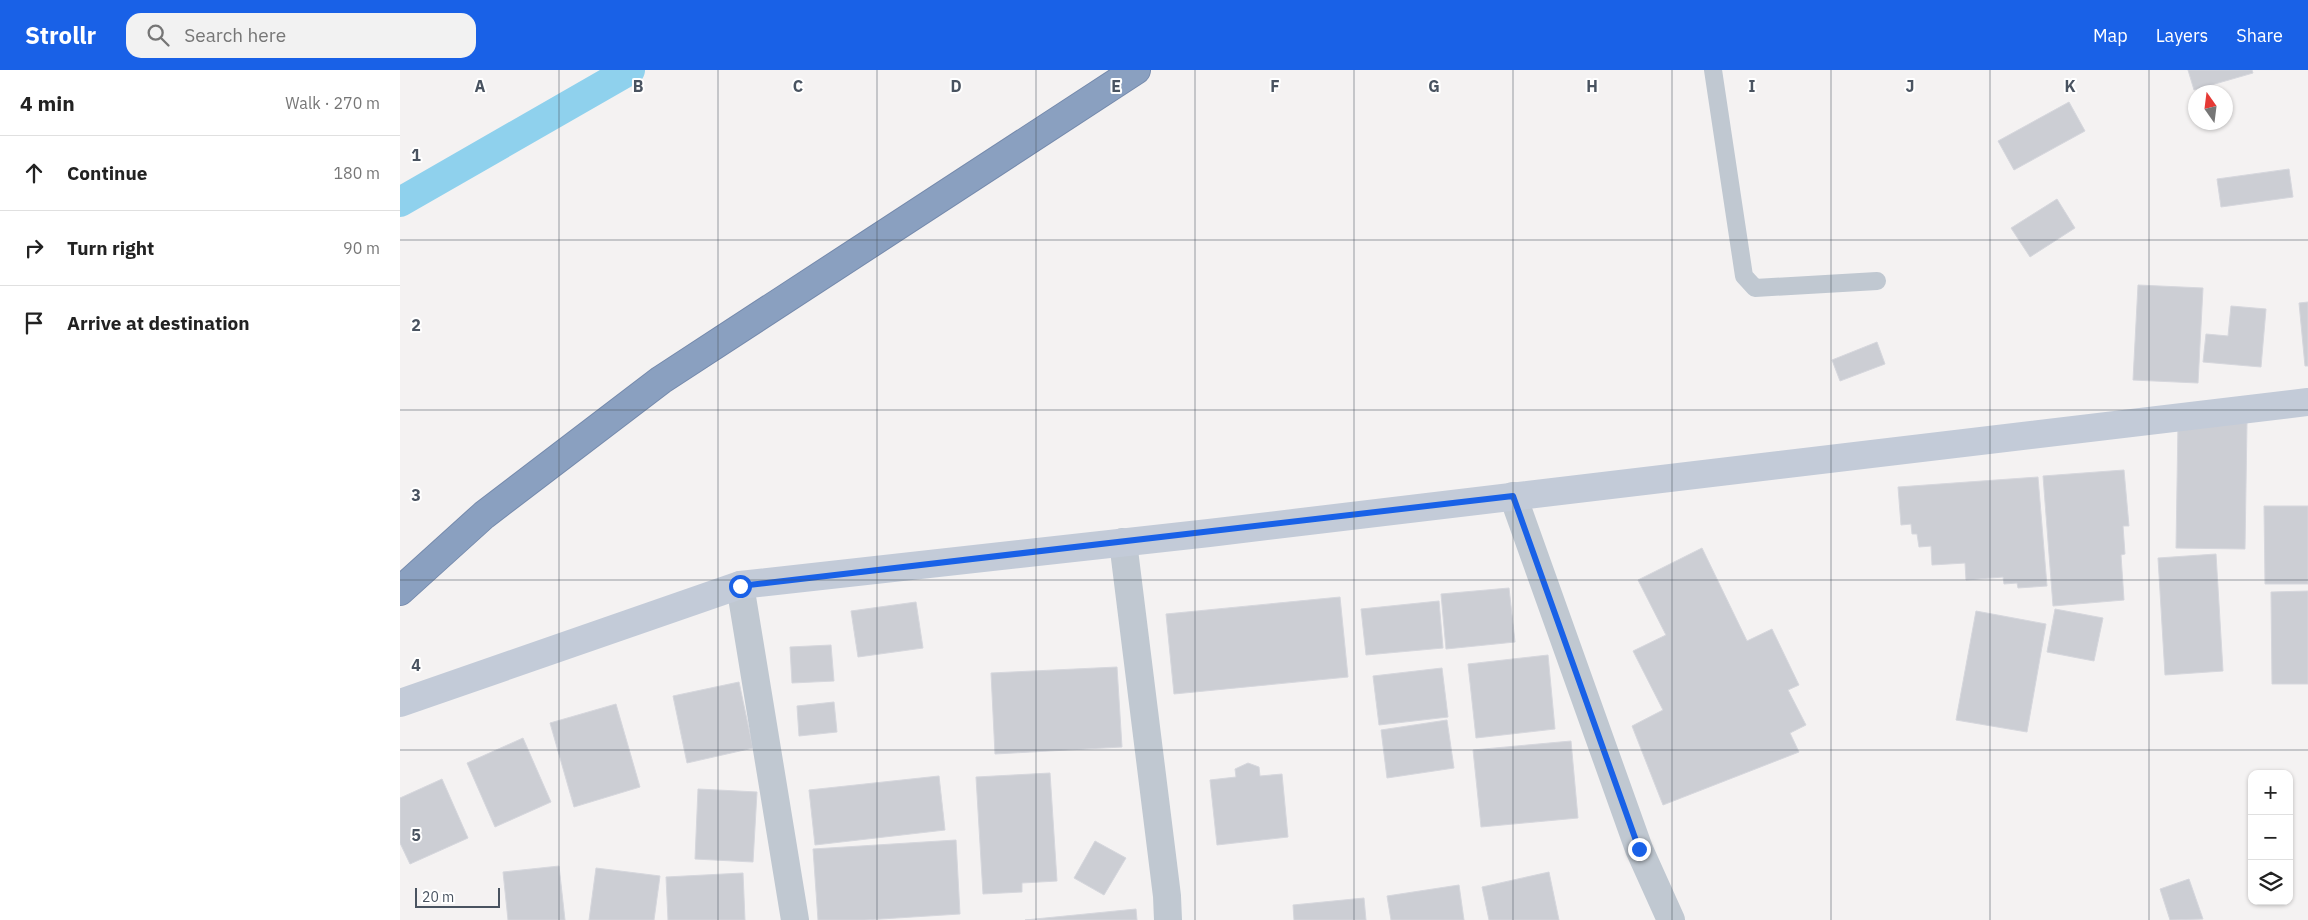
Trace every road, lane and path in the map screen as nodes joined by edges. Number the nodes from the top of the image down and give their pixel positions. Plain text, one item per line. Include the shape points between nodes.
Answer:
1 (1136, 70) edge
2 (1713, 70) edge
3 (1877, 280) dead end
4 (2308, 402) edge
5 (1513, 496) junction
6 (1123, 542) junction
7 (740, 586) junction
8 (400, 591) edge
9 (400, 704) edge
10 (795, 920) edge
11 (1168, 920) edge
12 (1671, 920) edge

1 - 8 highway via 661,380 484,515
2 - 3 lane via 1744,276 1755,288
4 - 5 main road
5 - 6 main road
5 - 12 street via 1639,849
6 - 7 main road
6 - 11 street
7 - 9 main road
7 - 10 street

